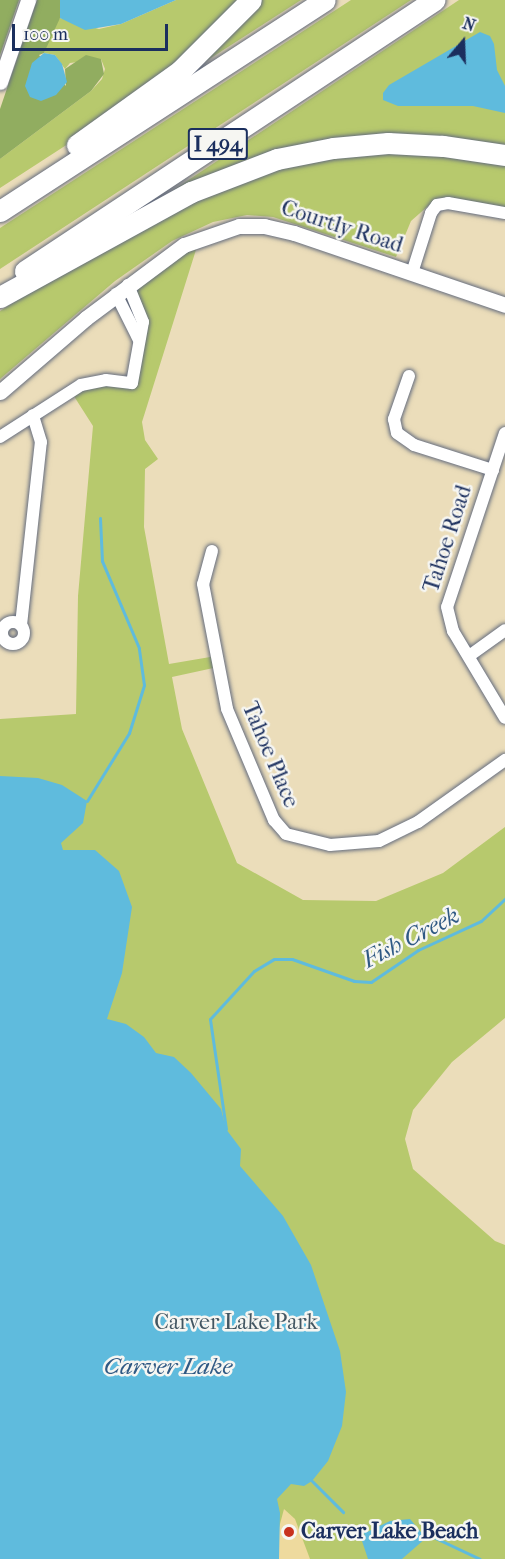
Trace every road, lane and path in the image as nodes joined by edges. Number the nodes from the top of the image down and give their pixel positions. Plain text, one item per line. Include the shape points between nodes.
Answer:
1 (28, 0) edge
2 (251, 0) edge
3 (325, 0) edge
4 (435, 0) edge
5 (0, 82) edge
6 (505, 155) edge
7 (0, 209) edge
8 (505, 213) edge
9 (412, 273) junction
10 (0, 288) edge
11 (122, 289) junction
12 (0, 297) edge
13 (505, 305) edge
14 (409, 376) dead end
15 (0, 392) edge
16 (33, 415) junction
17 (505, 433) edge
18 (0, 437) edge
19 (492, 470) junction
20 (212, 551) dead end
21 (21, 625) dead end
22 (505, 630) edge
23 (469, 656) junction
24 (505, 718) edge
25 (505, 760) edge

1 - 5 street
2 - 7 highway via 180,71 60,157
3 - 7 highway, I 494
4 - 10 highway, I 494
6 - 12 highway via 388,143 323,149 259,164 191,192
8 - 9 street via 448,202 437,205
9 - 11 street, Courtly Road via 294,233 252,225 197,238
9 - 13 street, Courtly Road
11 - 15 street, Courtly Road
11 - 16 street via 139,340 132,383 106,380 81,385
14 - 19 street via 394,418 397,433 414,445
16 - 18 street
16 - 21 street via 40,442
17 - 19 street, Tahoe Road
19 - 23 street, Tahoe Road via 447,607 453,631
20 - 25 street, Tahoe Place via 203,584 232,725 273,820 294,838 347,846 379,841 418,822
22 - 23 street
23 - 24 street, Tahoe Road

